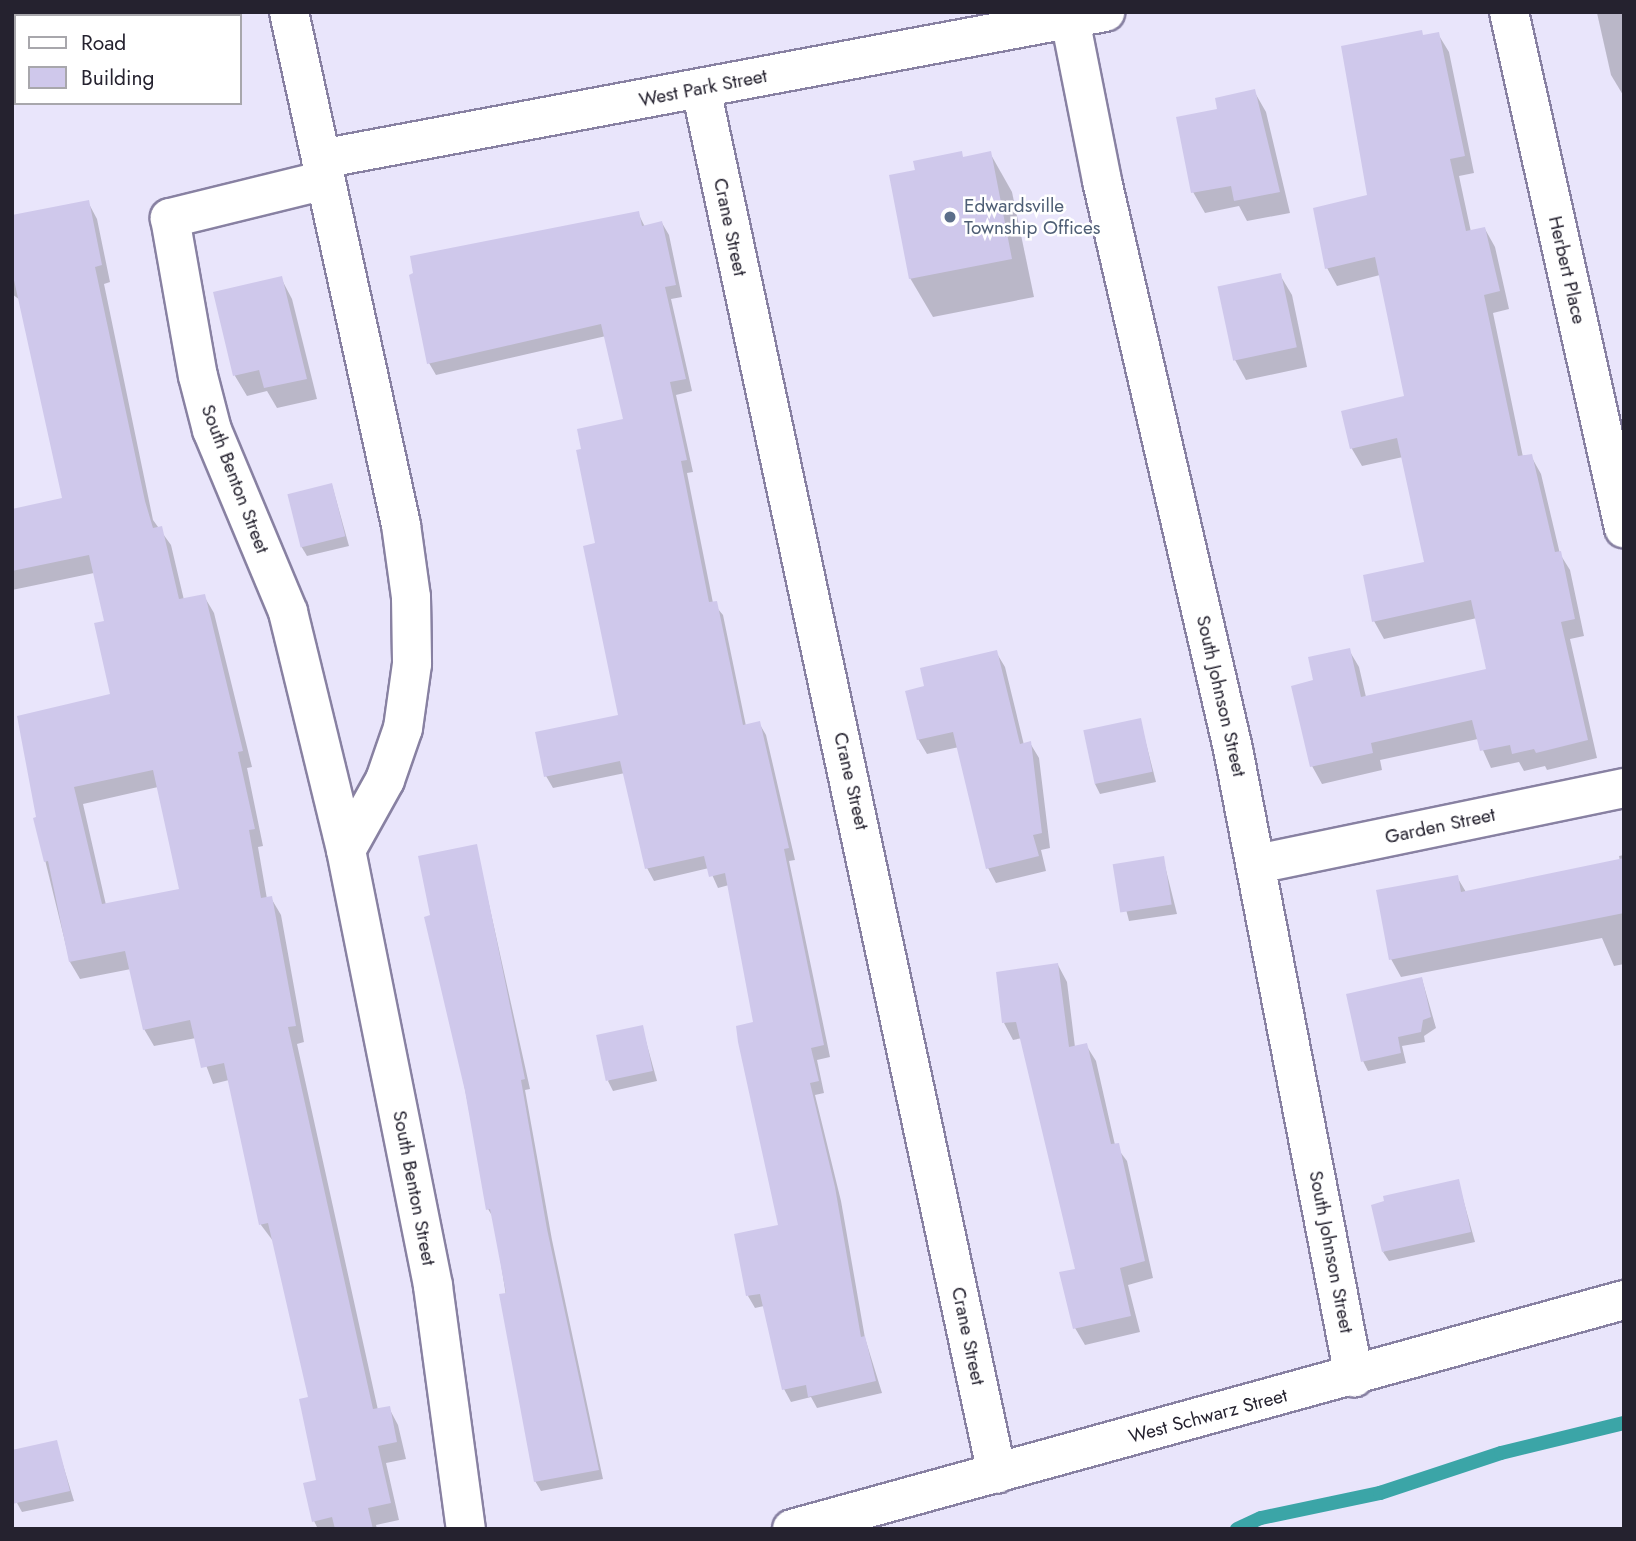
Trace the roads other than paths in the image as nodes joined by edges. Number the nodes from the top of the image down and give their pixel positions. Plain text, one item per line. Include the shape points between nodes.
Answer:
1 (289, 12) edge
2 (1509, 12) edge
3 (1087, 16) edge
4 (701, 89) junction
5 (323, 169) junction
6 (1624, 528) edge
7 (1624, 788) edge
8 (346, 850) junction
9 (1257, 864) junction
10 (1624, 1300) edge
11 (1354, 1377) junction
12 (997, 1474) junction
13 (466, 1529) edge
14 (792, 1529) edge

1 - 5 street
2 - 6 street, Herbert Place
3 - 4 street, West Park Street
3 - 9 street, South Johnson Street via 1102,181
4 - 5 street, West Park Street
4 - 12 street, Crane Street
5 - 8 street via 401,525 411,597 412,664 403,728 385,780
5 - 8 street, South Benton Street via 170,218 212,430 288,612
7 - 9 street, Garden Street
8 - 13 street, South Benton Street via 433,1286
9 - 11 street, South Johnson Street
10 - 11 street, West Schwarz Street
11 - 12 street, West Schwarz Street
12 - 14 street, West Schwarz Street

